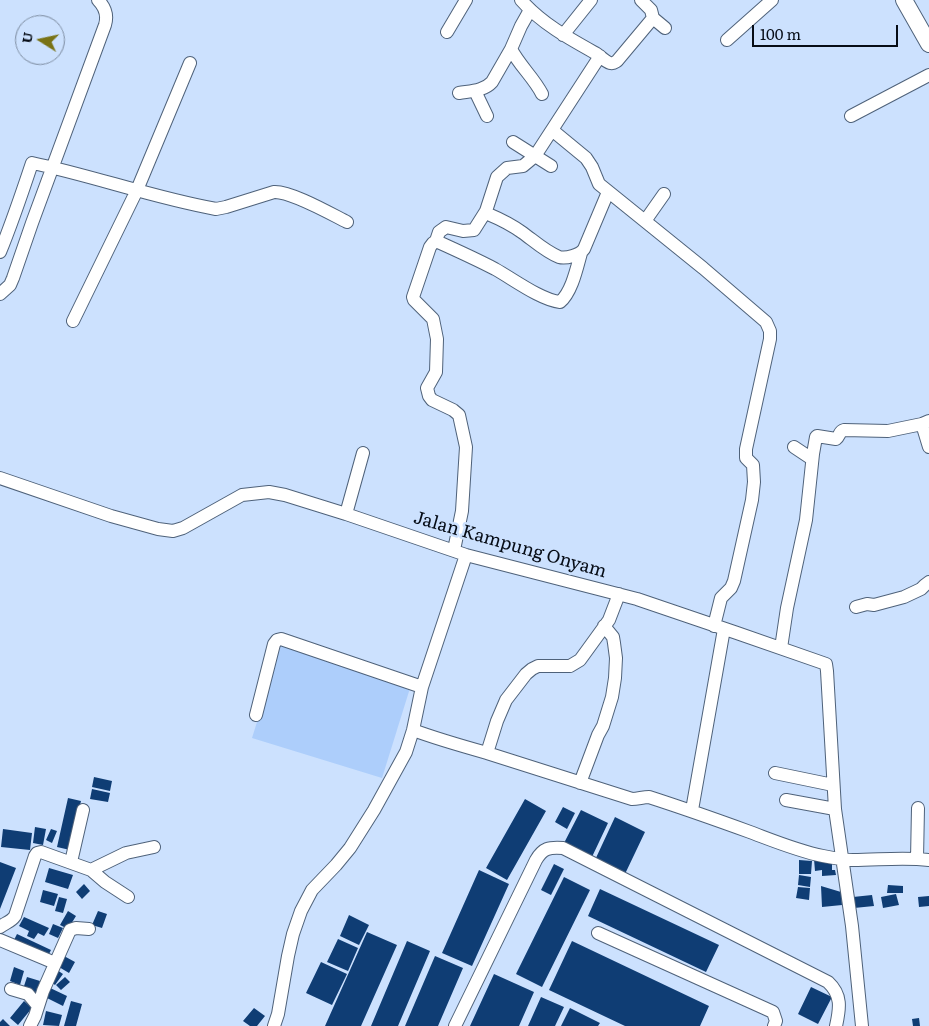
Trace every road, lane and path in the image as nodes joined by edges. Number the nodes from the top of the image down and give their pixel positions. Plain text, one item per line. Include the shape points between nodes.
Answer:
1 (98, 0) edge
2 (466, 0) edge
3 (590, 0) edge
4 (641, 0) edge
5 (772, 0) edge
6 (906, 1) edge
7 (525, 5) edge
8 (653, 18) junction
9 (665, 28) dead end
10 (447, 32) dead end
11 (563, 35) junction
12 (727, 40) dead end
13 (929, 44) edge
14 (511, 49) junction
15 (600, 56) junction
16 (190, 63) dead end
17 (929, 75) edge
18 (475, 91) junction
19 (459, 93) dead end
20 (542, 94) dead end
21 (487, 116) dead end
22 (851, 116) dead end
23 (552, 130) junction
24 (513, 142) dead end
25 (535, 156) junction
26 (551, 166) dead end
27 (53, 167) junction
28 (137, 190) junction
29 (608, 192) junction
30 (664, 194) dead end
31 (486, 211) junction
32 (645, 221) junction
33 (348, 222) dead end
34 (436, 241) junction
35 (0, 252) edge
36 (581, 252) junction
37 (0, 294) edge
38 (74, 321) dead end
39 (926, 423) edge
40 (794, 447) dead end
41 (929, 447) edge
42 (363, 452) dead end
43 (812, 459) junction
44 (0, 478) edge
45 (346, 514) junction
46 (454, 550) junction
47 (466, 554) junction
48 (929, 582) edge
49 (619, 594) junction
50 (856, 606) dead end
51 (604, 626) junction
52 (719, 627) junction
53 (781, 648) junction
54 (422, 687) junction
55 (256, 714) dead end
56 (413, 730) junction
57 (487, 753) junction
58 (775, 773) dead end
59 (580, 783) junction
60 (833, 785) junction
61 (786, 800) dead end
62 (918, 808) dead end
63 (83, 810) dead end
64 (692, 810) junction
65 (835, 810) junction
66 (154, 847) dead end
67 (842, 859) junction
68 (923, 860) edge
69 (71, 862) junction
70 (91, 870) junction
71 (128, 897) dead end
72 (0, 927) edge
73 (89, 930) dead end
74 (598, 933) dead end
75 (0, 940) edge
76 (55, 963) junction
77 (12, 989) dead end
78 (38, 1006) junction
79 (30, 1026) edge
80 (274, 1026) edge
81 (455, 1026) edge
82 (774, 1026) edge
83 (836, 1026) edge
84 (862, 1026) edge

1 - 27 street via 105,10 105,25
2 - 10 street
3 - 11 street
4 - 8 street via 651,10
5 - 12 street
6 - 13 main road
7 - 11 street
7 - 14 street via 521,26
8 - 9 street
8 - 15 street via 618,61 608,62
11 - 15 street
14 - 18 street via 489,86
14 - 20 street
15 - 23 street
16 - 28 street
17 - 22 street
18 - 19 street
18 - 21 street
23 - 25 street
23 - 29 street via 586,158 598,184
24 - 25 street
25 - 26 street
25 - 31 street via 523,166 507,168 497,177
27 - 28 street
27 - 35 street via 32,163
27 - 37 street via 13,278
28 - 33 street via 216,209 277,192
28 - 38 street
29 - 32 street
29 - 36 street
30 - 32 street
31 - 34 street via 474,230 463,232 446,227 439,232
31 - 36 street via 560,257
32 - 52 street via 766,322 770,331 746,449 746,458 753,465 752,500 734,582 721,598
34 - 36 street via 555,302 564,299
34 - 46 street via 430,247 413,296 433,319 437,338 436,372 427,388 429,396 459,415 466,447 462,511
39 - 41 street
39 - 43 street via 888,431 844,430 836,439 817,436
40 - 43 street
42 - 45 street
43 - 53 street via 806,520
44 - 45 street, Jalan Kampung Onyam via 158,530 183,528 242,495 255,493 284,495
45 - 46 street, Jalan Kampung Onyam
46 - 47 street, Jalan Kampung Onyam
47 - 49 street, Jalan Kampung Onyam
47 - 54 street
48 - 50 street via 904,596 874,605
49 - 51 street
49 - 52 street, Jalan Kampung Onyam
51 - 57 street via 580,660 570,666 538,666 526,674 506,700
51 - 59 street via 612,637 616,658 612,697
52 - 53 street, Jalan Kampung Onyam
52 - 64 street
53 - 60 street, Jalan Kampung Onyam via 826,664
54 - 55 street via 277,640
54 - 56 street
56 - 57 street
56 - 80 street via 406,752 374,810 350,848 312,890 301,911 293,934
57 - 59 street
58 - 60 street
59 - 64 street via 632,799 649,797
60 - 65 street, Jalan Kampung Onyam
61 - 65 street
62 - 68 street
63 - 69 street
64 - 67 street via 784,844
65 - 67 street, Jalan Kampung Onyam
66 - 70 street via 126,853
67 - 68 street
67 - 84 street, Jalan Kampung Onyam
69 - 70 street
69 - 72 street via 37,853 15,916
70 - 71 street
73 - 76 street via 70,930
74 - 82 street via 773,1012
75 - 76 street
76 - 78 street
77 - 78 street via 28,994
78 - 79 street
81 - 83 street via 536,860 546,849 554,847 563,848 828,982 838,995

